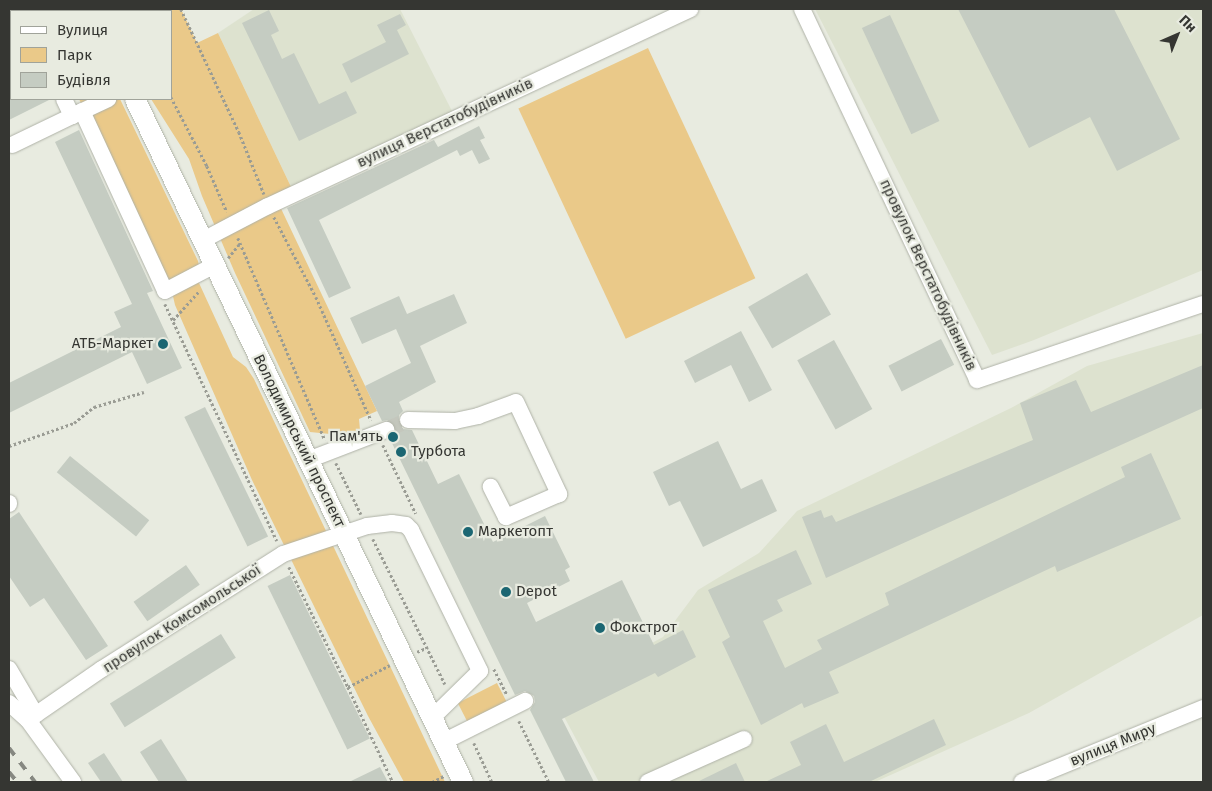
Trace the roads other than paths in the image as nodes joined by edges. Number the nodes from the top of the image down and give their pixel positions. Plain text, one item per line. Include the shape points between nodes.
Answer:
1 (690, 9) edge
2 (802, 9) edge
3 (65, 100) edge
4 (106, 100) edge
5 (135, 100) edge
6 (77, 113) junction
7 (12, 145) dead end
8 (203, 240) junction
9 (215, 265) junction
10 (1203, 304) edge
11 (408, 420) tunnel mouth
12 (382, 431) tunnel mouth
13 (308, 460) junction
14 (491, 487) dead end
15 (344, 534) junction
16 (9, 669) edge
17 (9, 703) edge
18 (519, 704) road end
19 (1203, 708) edge
20 (32, 717) junction
21 (432, 718) junction
22 (744, 739) dead end
23 (443, 742) junction
24 (74, 782) edge
25 (462, 782) edge
26 (648, 782) edge
27 (1022, 782) edge

1 - 8 street, вулиця Верстатобудівників via 268,206
2 - 10 street, провулок Верстатобудівників via 977,380
3 - 6 street
4 - 6 street
5 - 8 main road, Володимирський проспект
6 - 7 street
6 - 9 street via 165,291
8 - 9 main road, Володимирський проспект
9 - 13 main road, Володимирський проспект
11 - 14 street via 455,421 516,402 559,494 506,517
12 - 13 street
13 - 15 main road, Володимирський проспект
15 - 20 street, провулок Комсомольської via 283,554
15 - 21 main road, Володимирський проспект
15 - 21 street, провулок Комсомольської via 367,526 392,523 406,525 411,530 480,671
16 - 20 street
17 - 20 street
18 - 23 street
19 - 27 street, вулиця Миру
20 - 24 street
21 - 23 main road, Володимирський проспект
22 - 26 street
23 - 25 main road, Володимирський проспект

